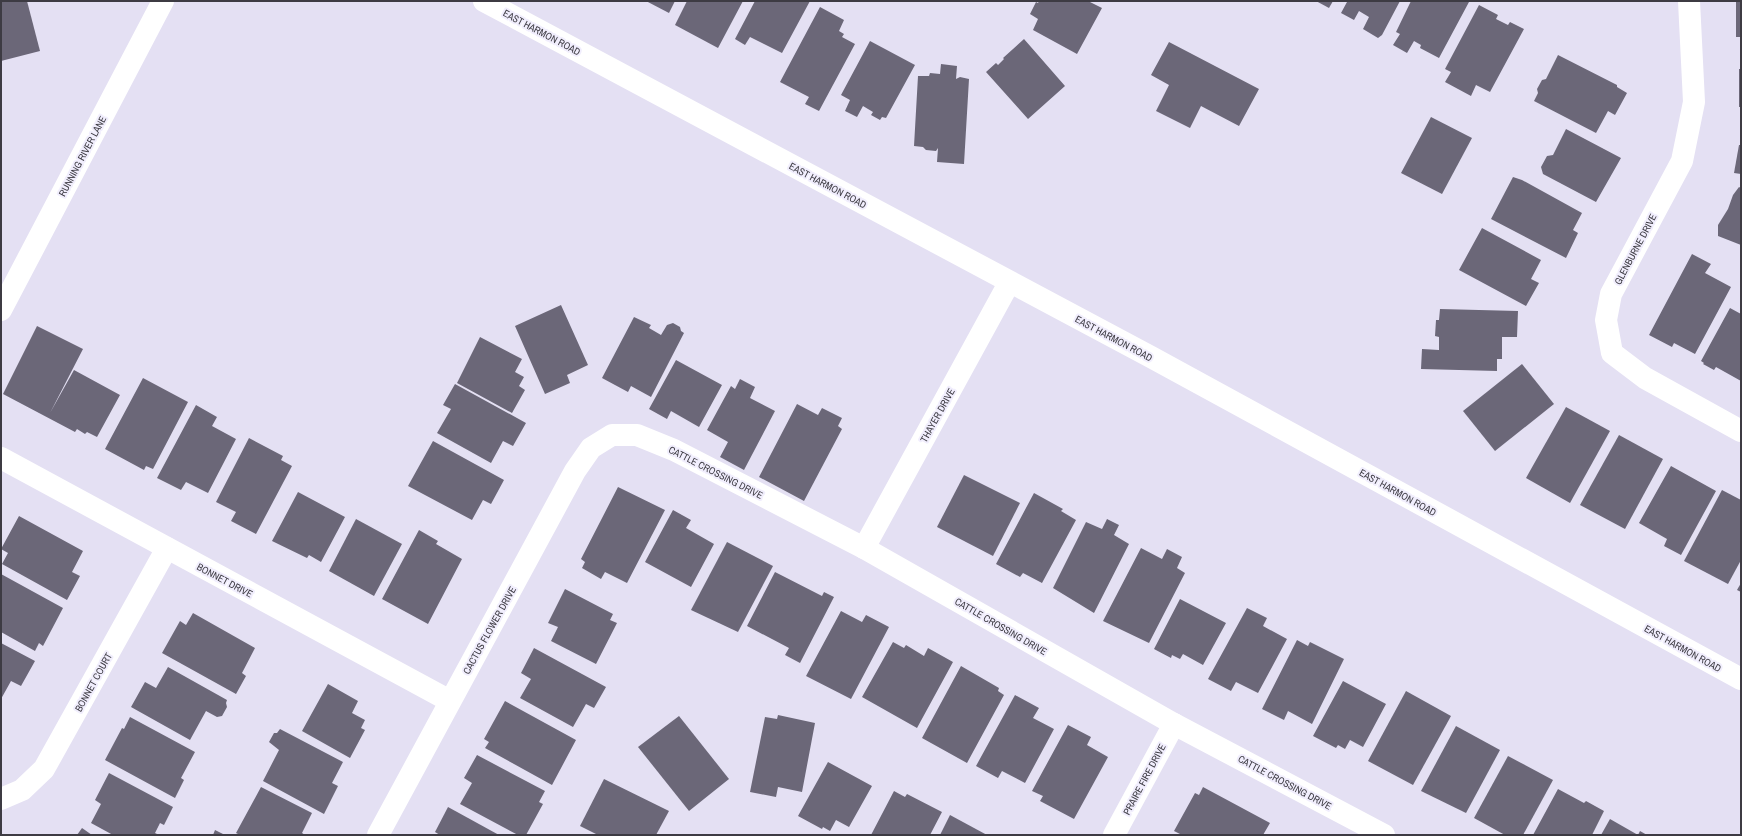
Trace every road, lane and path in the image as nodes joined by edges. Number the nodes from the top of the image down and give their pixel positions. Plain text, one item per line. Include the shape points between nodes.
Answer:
1 (163, 1) edge
2 (484, 1) edge
3 (1689, 1) edge
4 (1009, 283) junction
5 (1, 310) edge
6 (1741, 431) edge
7 (612, 435) joint
8 (1, 458) edge
9 (167, 548) junction
10 (864, 548) junction
11 (1741, 679) edge
12 (450, 701) junction
13 (1174, 724) junction
14 (1, 799) edge
15 (378, 835) edge
16 (1114, 835) edge
17 (1384, 835) edge

1 - 5 street, RUNNING RIVER LANE
2 - 4 street, EAST HARMON ROAD
3 - 6 street, GLENBURNE DRIVE via 1694,102 1682,161 1611,294 1606,320 1612,353 1645,378
4 - 10 street, THAYER DRIVE
4 - 11 street, EAST HARMON ROAD via 1151,357
7 - 10 street, CATTLE CROSSING DRIVE via 637,435 674,450
7 - 12 street, CACTUS FLOWER DRIVE via 591,448 575,471
8 - 9 street, BONNET DRIVE
9 - 12 street, BONNET DRIVE
9 - 14 street, BONNET COURT via 44,769 22,790
10 - 13 street, CATTLE CROSSING DRIVE
12 - 15 street, CACTUS FLOWER DRIVE
13 - 16 street, PRAIRE FIRE DRIVE
13 - 17 street, CATTLE CROSSING DRIVE

